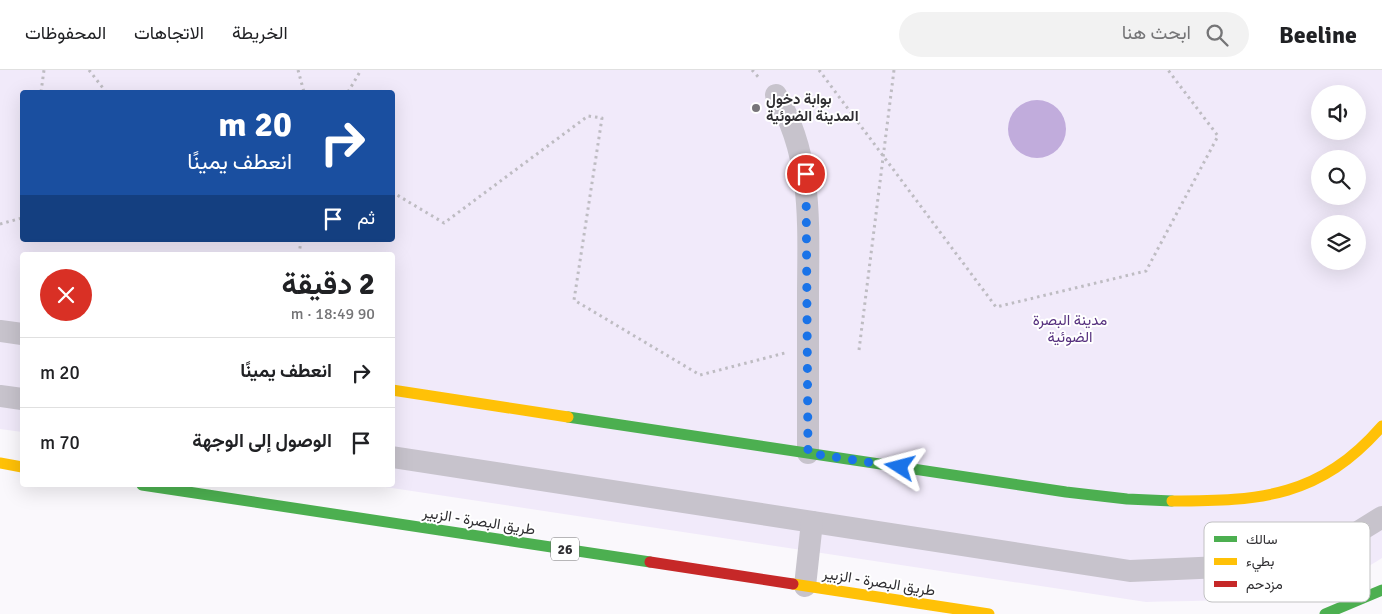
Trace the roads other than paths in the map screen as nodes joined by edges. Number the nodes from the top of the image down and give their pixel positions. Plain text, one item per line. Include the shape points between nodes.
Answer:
1 (776, 95) dead end
2 (0, 331) edge
3 (20, 334) edge
4 (395, 390) edge
5 (0, 396) edge
6 (20, 399) edge
7 (1382, 426) edge
8 (808, 453) junction
9 (395, 457) edge
10 (0, 463) edge
11 (20, 467) edge
12 (155, 487) edge
13 (1382, 517) edge
14 (812, 522) junction
15 (1370, 524) edge
16 (1204, 568) edge
17 (805, 586) junction
18 (1382, 590) edge
19 (1370, 595) edge
20 (1354, 602) edge
21 (988, 614) edge
22 (1325, 614) edge

1 - 8 street via 794,132 806,174
2 - 3 street
4 - 8 main road
5 - 6 street
7 - 8 main road via 1355,455 1332,472 1300,487 1260,497 1201,501 1149,502 1103,497
9 - 14 street
10 - 11 main road
12 - 17 main road, طريق البصرة - الزبير / 26
13 - 15 street
14 - 16 street via 1130,571
14 - 17 street
17 - 21 main road, طريق البصرة - الزبير / 26
18 - 19 main road
20 - 22 main road

